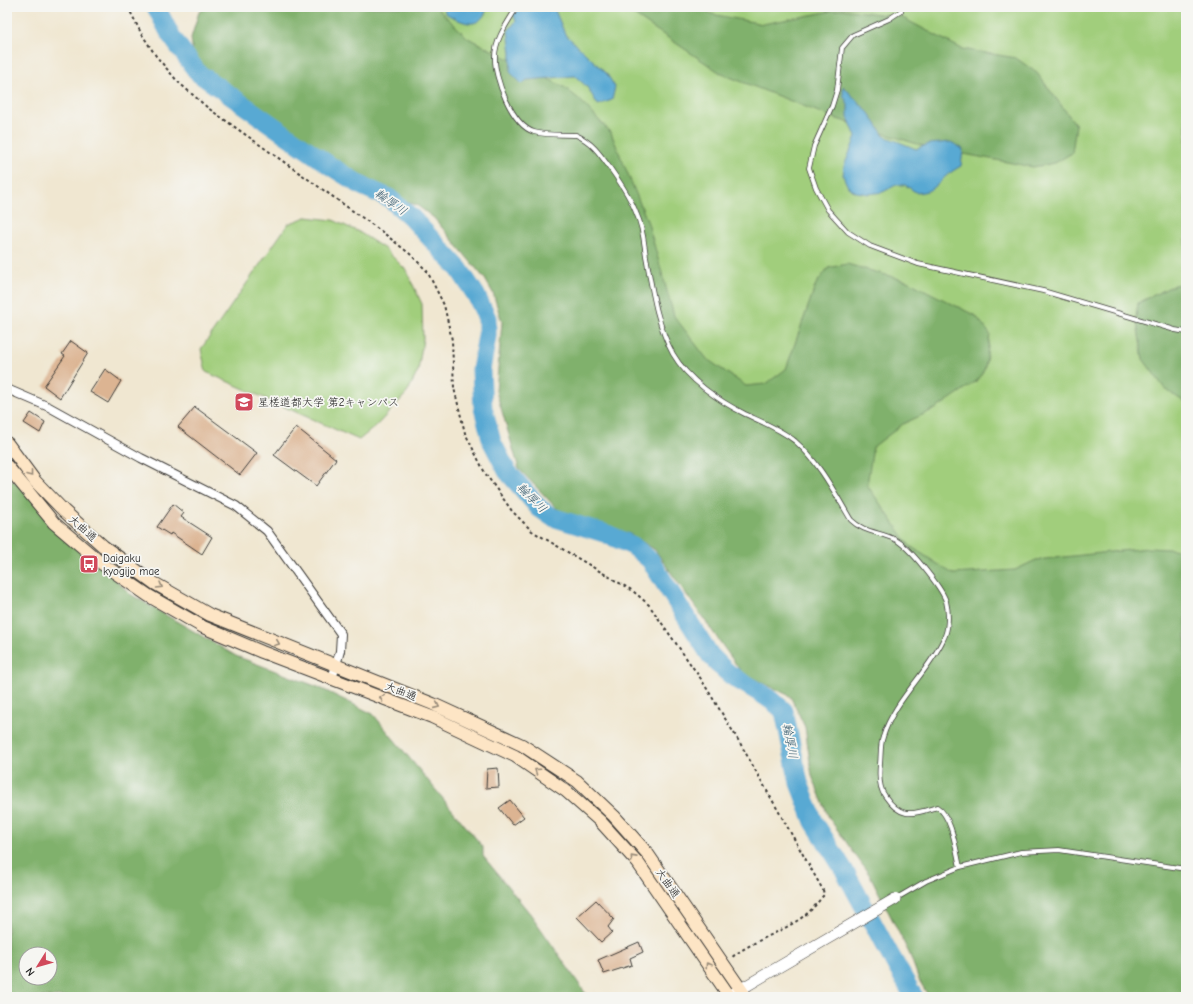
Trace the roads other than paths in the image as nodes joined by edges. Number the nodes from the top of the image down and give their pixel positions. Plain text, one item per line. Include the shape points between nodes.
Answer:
1 (517, 7) edge
2 (902, 7) edge
3 (1186, 332) edge
4 (7, 389) edge
5 (7, 443) edge
6 (7, 466) edge
7 (336, 666) junction
8 (332, 679) junction
9 (960, 866) junction
10 (1186, 869) edge
11 (896, 899) joint
12 (744, 993) edge
13 (729, 996) edge

1 - 9 lane via 499,38 495,56 497,74 513,113 521,124 535,132 582,137 596,148 616,176 638,216 654,301 667,343 674,356 700,384 717,396 795,441 811,457 850,520 858,527 886,536 905,546 946,600 948,626 944,639 896,707 883,738 879,769 882,792 891,806 901,813 920,812 937,807 944,811
2 - 3 lane via 889,19 853,35 842,48 836,95 814,146 808,168 828,210 848,232 870,246 918,264 1043,291
4 - 7 street via 49,407 141,458 236,506 267,531 341,634
5 -> 7 main road, 大曲通 via 35,481 64,511 103,546 154,583 210,615
6 - 8 main road, 大曲通 via 54,523 101,563 149,596 203,627
7 - 8 street
7 -> 12 main road, 大曲通 via 433,704 522,745 577,781 614,816 647,853
13 -> 8 main road, 大曲通 via 638,863 600,821 566,792 515,756 432,717
9 - 10 lane via 1021,852 1059,850
9 - 11 lane via 926,881
11 - 12 street via 850,925
12 - 13 street

